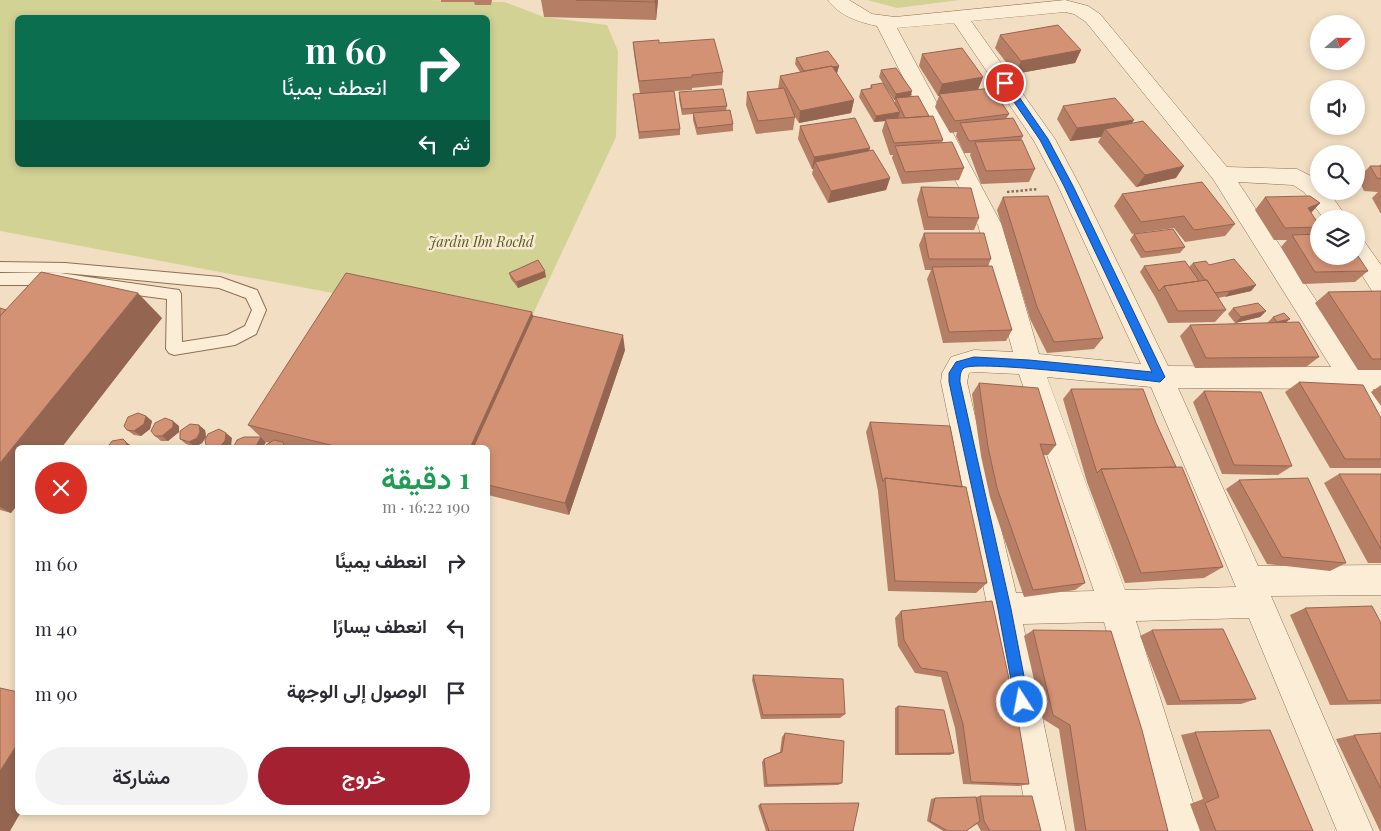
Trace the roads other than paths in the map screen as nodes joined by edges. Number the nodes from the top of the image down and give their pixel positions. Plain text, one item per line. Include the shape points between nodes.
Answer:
1 (837, 0) edge
2 (959, 17) junction
3 (885, 24) junction
4 (1221, 174) junction
5 (1330, 210) edge
6 (1365, 260) edge
7 (0, 267) edge
8 (0, 279) edge
9 (1381, 284) edge
10 (1029, 364) junction
11 (1160, 377) junction
12 (1353, 378) junction
13 (1381, 378) edge
14 (1381, 431) edge
15 (1381, 580) edge
16 (1254, 592) junction
17 (1115, 606) junction
18 (1004, 609) junction
19 (1048, 831) edge
20 (1184, 831) edge
21 (1355, 831) edge

1 - 3 street via 862,17
2 - 3 street
2 - 4 street via 1045,7 1065,6 1081,10 1093,18
2 - 11 street via 1044,139
3 - 10 street via 990,225
4 - 5 street via 1297,177 1312,186
4 - 12 street
6 - 9 street
7 - 8 lane via 65,268 220,283 252,294 258,310 251,330 230,341 174,349 174,294 60,279
10 - 11 street
10 - 17 street
10 - 18 street via 974,361 960,365 954,382
11 - 12 street
11 - 16 street
12 - 13 street
12 - 14 street
15 - 16 street
16 - 17 street
16 - 21 street
17 - 18 street
17 - 20 street
18 - 19 street

